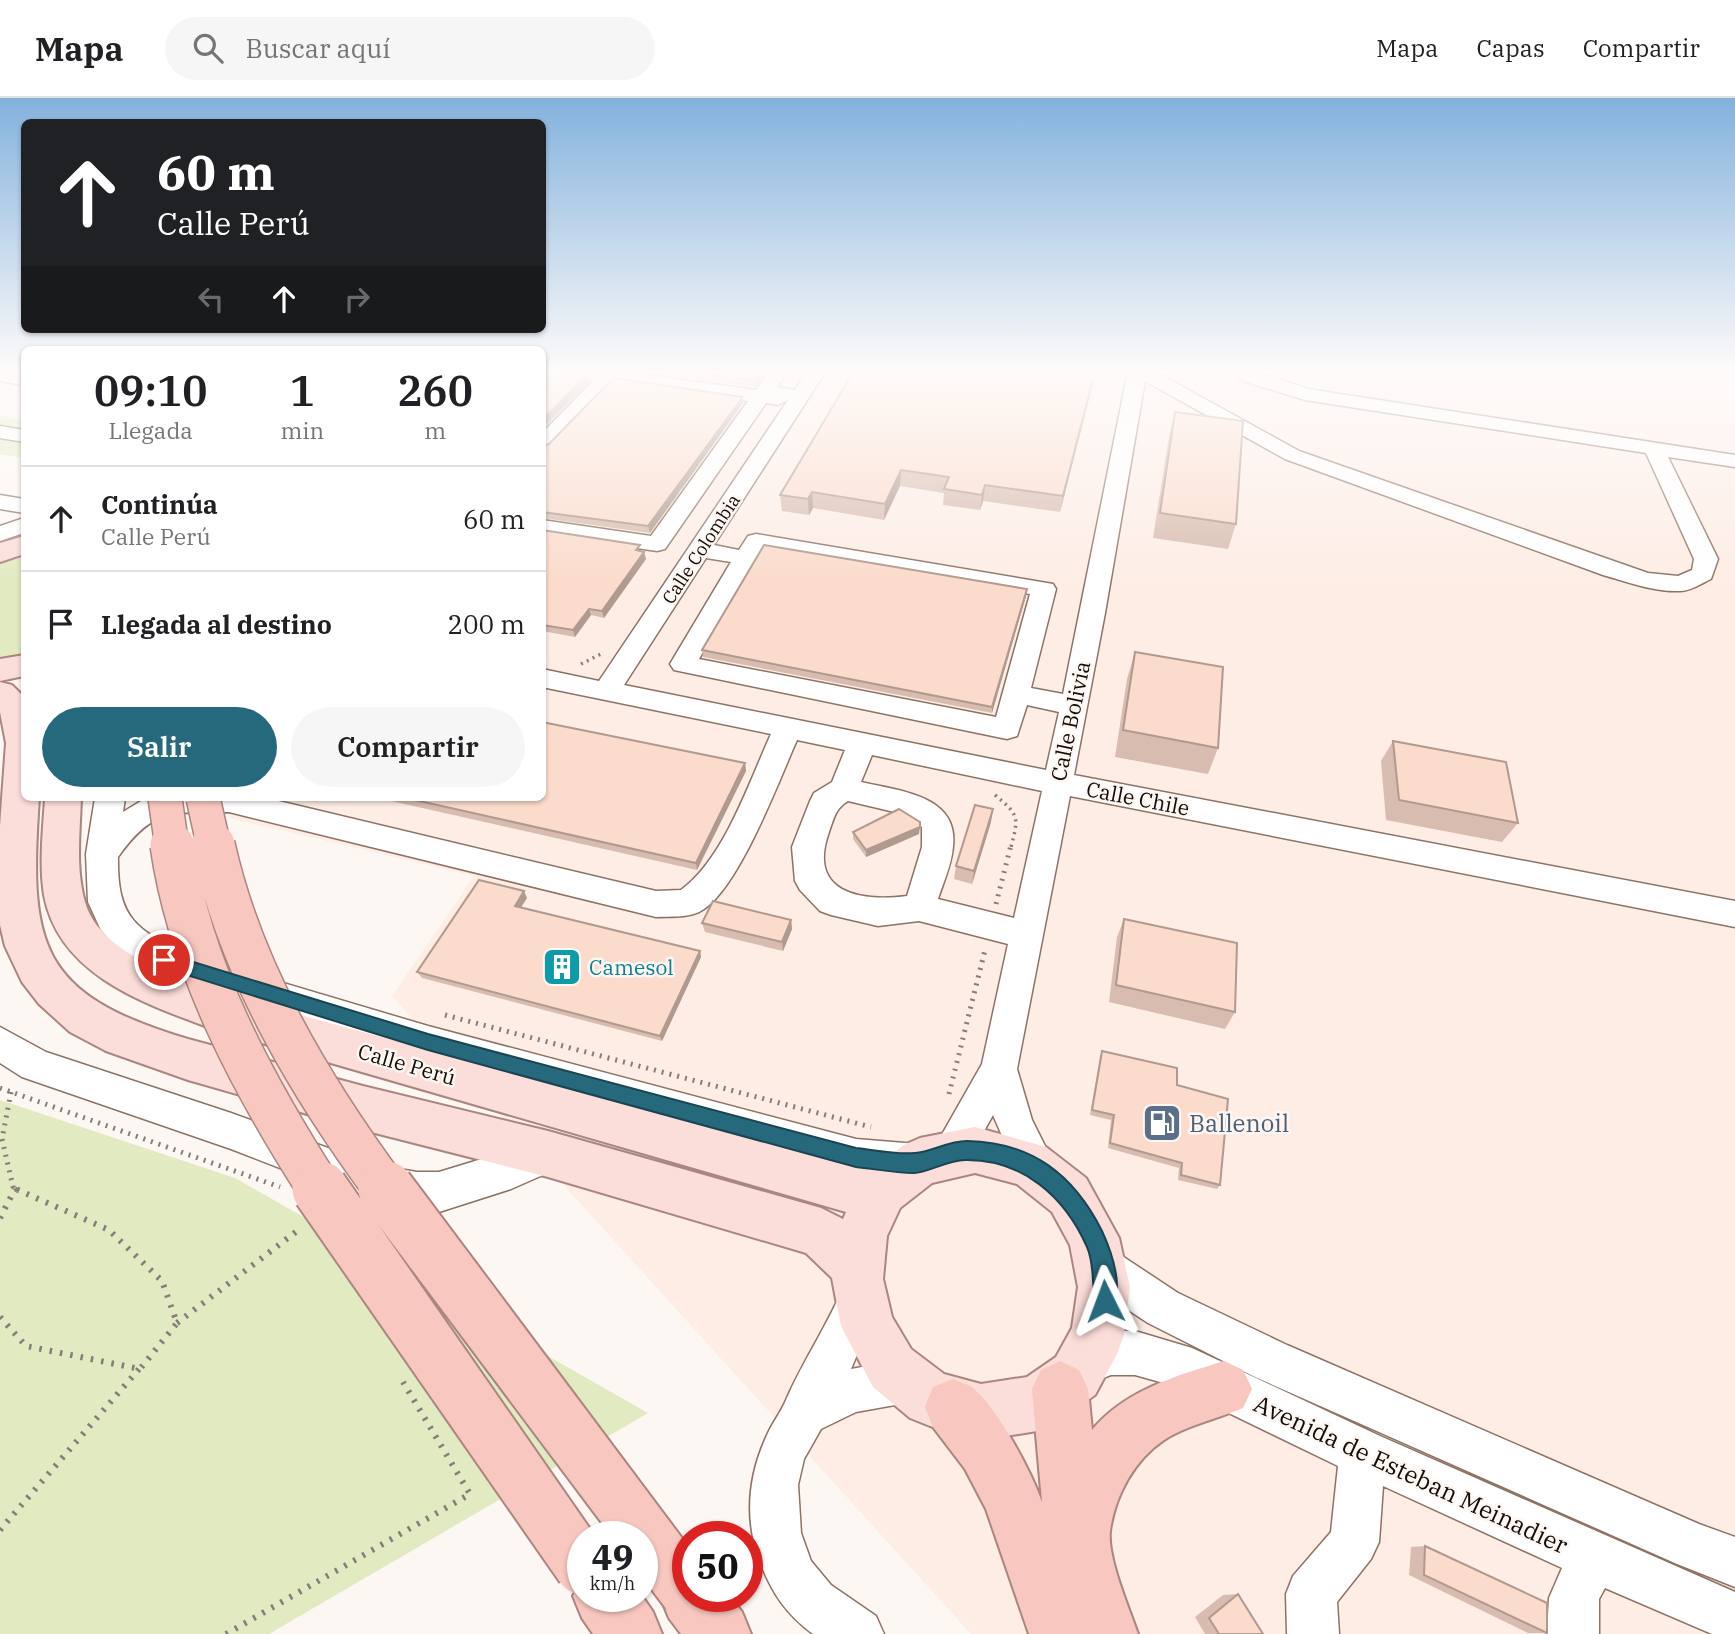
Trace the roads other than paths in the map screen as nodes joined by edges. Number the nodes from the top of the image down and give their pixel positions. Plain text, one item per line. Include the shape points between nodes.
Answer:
1 (729, 443) edge
2 (770, 443) edge
3 (1117, 443) edge
4 (1269, 443) edge
5 (1614, 443) edge
6 (1654, 449) junction
7 (1735, 461) edge
8 (0, 502) edge
9 (21, 506) edge
10 (0, 508) edge
11 (21, 526) edge
12 (546, 528) edge
13 (0, 532) edge
14 (21, 545) edge
15 (700, 550) junction
16 (0, 552) edge
17 (746, 558) junction
18 (1066, 609) junction
19 (21, 666) edge
20 (0, 670) edge
21 (546, 679) edge
22 (607, 691) junction
23 (0, 693) edge
24 (1016, 694) junction
25 (1073, 705) junction
26 (21, 725) edge
27 (788, 728) junction
28 (862, 743) junction
29 (1057, 783) junction
30 (844, 789) junction
31 (22, 801) edge
32 (62, 801) edge
33 (110, 801) edge
34 (165, 801) edge
35 (166, 801) edge
36 (218, 801) edge
37 (226, 801) edge
38 (102, 854) junction
39 (919, 908) junction
40 (1735, 914) edge
41 (1026, 935) junction
42 (0, 1043) edge
43 (999, 1069) junction
44 (547, 1154) junction
45 (918, 1168) junction
46 (1036, 1168) junction
47 (1104, 1269) junction
48 (857, 1283) junction
49 (1072, 1376) junction
50 (1224, 1388) junction
51 (930, 1394) junction
52 (806, 1411) junction
53 (1363, 1454) junction
54 (1080, 1532) junction
55 (567, 1544) edge
56 (1735, 1562) edge
57 (1611, 1565) junction
58 (672, 1571) edge
59 (615, 1612) edge
60 (702, 1612) edge
61 (1735, 1620) edge
62 (631, 1634) edge
63 (719, 1634) edge
64 (858, 1634) edge
65 (1060, 1634) edge
66 (1107, 1634) edge
67 (1313, 1634) edge
68 (1573, 1634) edge

1 - 12 street via 657,544
2 - 15 street, Calle Colombia
3 - 18 street, Calle Bolivia
4 - 6 street via 1354,479 1611,570 1681,584 1703,574 1706,559
5 - 6 street
6 - 7 street
8 - 9 street
10 - 13 street via 4,513
11 - 13 street
14 - 16 main road
15 - 17 street
15 - 22 street, Calle Colombia
17 - 18 street via 756,541 1044,589
17 - 24 street via 683,664 1007,729
18 - 24 street
18 - 25 street, Calle Bolivia
19 - 20 main road
21 - 22 street, Calle Chile
22 - 27 street, Calle Chile
23 - 26 main road via 16,709
24 - 25 street
25 - 29 street, Calle Bolivia
27 - 28 street, Calle Chile
27 - 37 street via 724,863 707,888 688,902 656,904
28 - 29 street, Calle Chile
28 - 30 street
29 - 40 street, Calle Chile
29 - 41 street, Calle Bolivia
30 - 39 street via 912,805 937,822 938,847
30 - 39 street via 825,801 808,847 811,881 831,902 878,913
31 - 44 main road via 16,879 20,927 36,968 84,1017 121,1037 170,1053 366,1110
32 - 45 main road, Calle Perú via 61,877 66,907 80,933 127,975 213,1010 821,1182 852,1189
33 - 38 street, Calle Perú
34 - 55 highway, bridge via 190,927 246,1067 343,1226
35 - 38 street via 134,819
36 - 58 highway, bridge via 213,851 239,934 306,1072 371,1172
38 - 45 street, Calle Perú via 105,907 114,925 147,953 181,967 440,1045 842,1154
39 - 41 street
41 - 43 street, Calle Bolivia
42 - 44 street via 35,1065 374,1185 439,1192
43 - 45 street, Calle Bolivia
43 - 46 street, Calle Bolivia via 1007,1106
44 - 48 main road via 821,1233
45 - 46 main road via 994,1152
45 - 48 main road via 864,1223
46 - 47 main road via 1081,1210
47 - 49 main road via 1103,1318 1093,1348
47 - 56 street, Avenida de Esteban Meinadier via 1163,1308 1271,1361
48 - 51 main road via 876,1345 890,1364
48 - 52 street via 850,1328 810,1395
49 - 50 street, Avenida de Esteban Meinadier via 1111,1353 1135,1353 1176,1364
49 - 51 main road via 1036,1403 1009,1411 978,1412
49 - 54 highway via 1071,1499
50 - 53 street, Avenida de Esteban Meinadier
50 - 54 highway via 1154,1413 1128,1430 1108,1454 1092,1488
51 - 52 street via 869,1385
51 - 65 highway via 985,1449 1011,1496
52 - 64 street via 782,1454 774,1482 772,1511 780,1547 793,1580 824,1611
53 - 57 street, Avenida de Esteban Meinadier
53 - 67 street via 1354,1542 1311,1594
54 - 66 highway via 1087,1575
57 - 61 street, Avenida de Esteban Meinadier
57 - 68 street via 1574,1598
59 - 62 highway
60 - 63 highway

